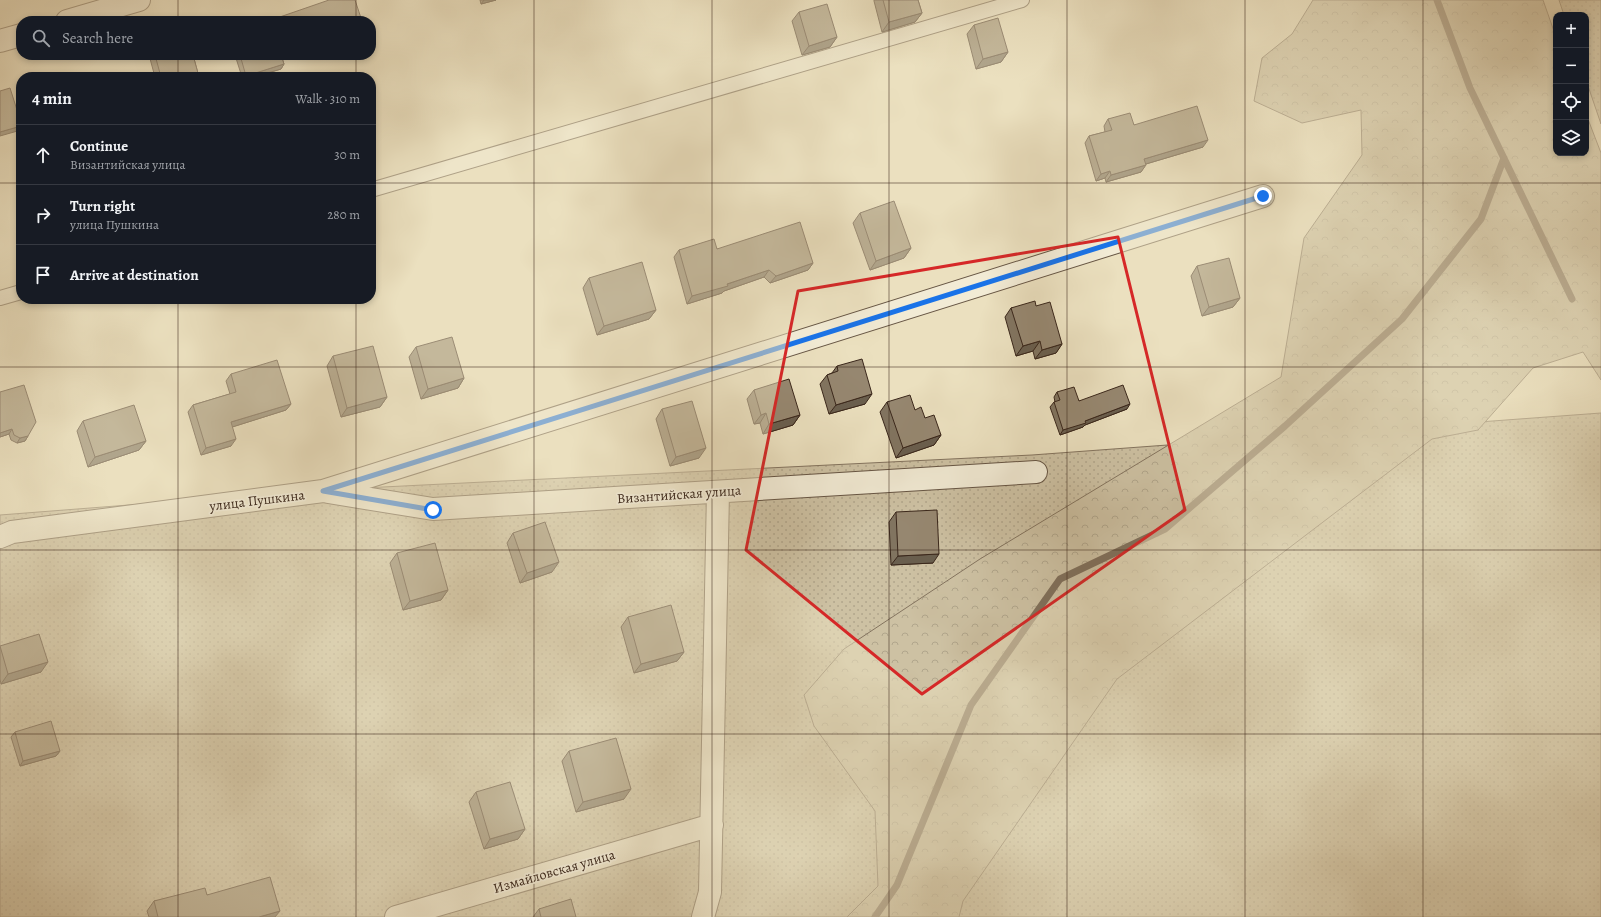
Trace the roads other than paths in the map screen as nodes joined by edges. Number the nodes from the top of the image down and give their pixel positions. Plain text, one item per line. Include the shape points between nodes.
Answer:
1 (139, 0) edge
2 (1022, 0) edge
3 (84, 16) edge
4 (16, 36) edge
5 (0, 41) edge
6 (376, 189) edge
7 (1263, 196) dead end
8 (16, 293) edge
9 (0, 298) edge
10 (1036, 472) dead end
11 (323, 491) junction
12 (718, 492) junction
13 (0, 537) edge
14 (712, 825) junction
15 (396, 917) edge
16 (703, 917) edge

1 - 3 street
2 - 6 lane
4 - 5 street
7 - 11 street, улица Пушкина
8 - 9 lane
10 - 12 street, Византийская улица
11 - 12 street, Византийская улица via 433,510
11 - 13 street, улица Пушкина via 12,532
12 - 14 street
14 - 15 street, Измайловская улица
14 - 16 street via 710,892

